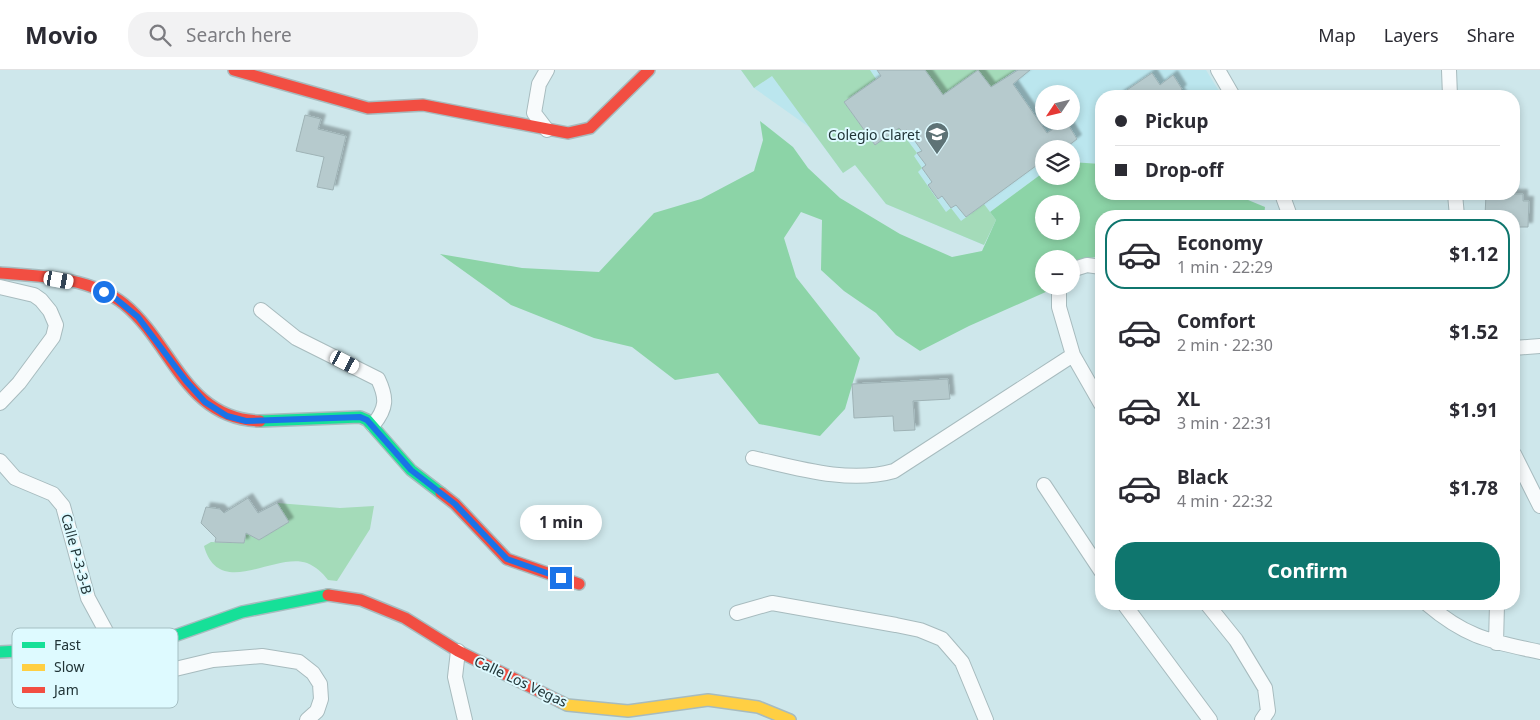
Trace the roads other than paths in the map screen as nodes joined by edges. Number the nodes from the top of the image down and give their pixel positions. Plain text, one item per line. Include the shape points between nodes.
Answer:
1 (234, 70) edge
2 (547, 70) edge
3 (649, 70) edge
4 (1218, 70) edge
5 (1449, 70) edge
6 (1230, 90) edge
7 (1450, 90) edge
8 (547, 130) junction
9 (1095, 266) edge
10 (1080, 267) edge
11 (0, 273) edge
12 (0, 287) edge
13 (1059, 295) edge
14 (261, 310) dead end
15 (1540, 346) edge
16 (1520, 348) edge
17 (1073, 355) junction
18 (1095, 394) edge
19 (0, 403) edge
20 (373, 425) junction
21 (753, 458) dead end
22 (0, 461) edge
23 (1520, 466) edge
24 (1044, 485) dead end
25 (1540, 506) edge
26 (1095, 563) edge
27 (579, 584) dead end
28 (1128, 610) edge
29 (1212, 610) edge
30 (1434, 610) edge
31 (1497, 610) edge
32 (737, 613) dead end
33 (104, 628) edge
34 (178, 635) edge
35 (1496, 642) junction
36 (458, 651) junction
37 (1540, 652) edge
38 (178, 668) edge
39 (307, 720) edge
40 (465, 720) edge
41 (790, 720) edge
42 (986, 720) edge
43 (1210, 720) edge
44 (1262, 720) edge

1 - 8 street via 368,108 423,105
2 - 8 street via 539,84 534,113
3 - 8 street via 590,128 568,133
4 - 6 street
5 - 7 street
9 - 10 street
11 - 20 street via 43,276 92,286 115,298 138,317 205,402 227,416 246,421 360,417
12 - 19 street via 34,295 50,311 56,325 53,337
13 - 17 street via 1059,307
14 - 20 street via 296,338 378,379 386,401
15 - 16 street
17 - 18 street
17 - 21 street via 894,471 870,475 818,473
20 - 27 street via 411,470 455,504 507,559
22 - 33 street, Calle P-3-3-B via 15,478 53,494 63,506 88,598
23 - 25 street
24 - 26 street
28 - 43 street
29 - 44 street via 1236,640 1265,688 1268,711
30 - 35 street via 1470,635
31 - 35 street
32 - 42 street via 772,603 920,630 942,639 962,662
34 - 36 street, Calle Los Vegas via 242,612 327,595 361,600 405,618
35 - 37 street
36 - 40 street via 455,677
36 - 41 street, Calle Los Vegas via 567,705 628,711 708,700 758,707
38 - 39 street, Calle P-3-3-B via 213,660 262,656 299,662 313,673 320,684 318,711

